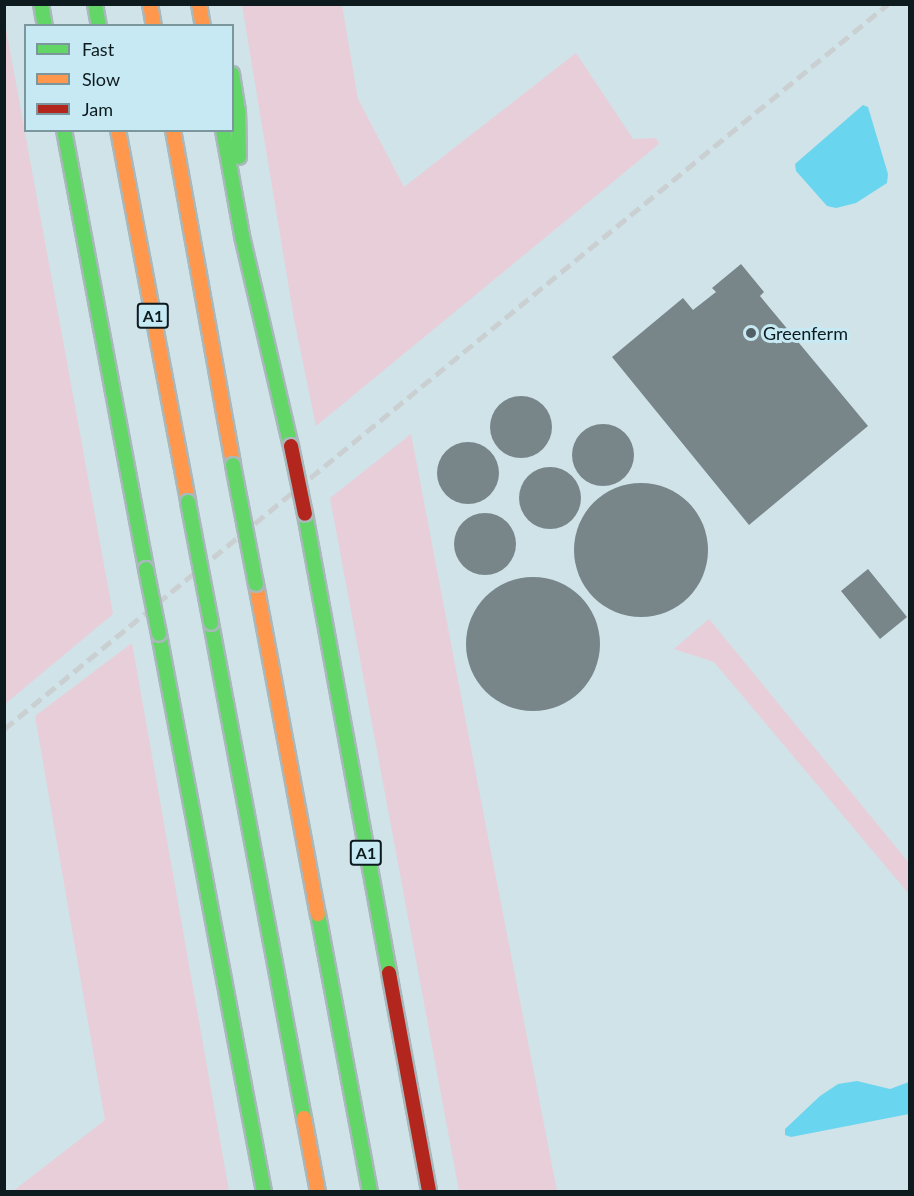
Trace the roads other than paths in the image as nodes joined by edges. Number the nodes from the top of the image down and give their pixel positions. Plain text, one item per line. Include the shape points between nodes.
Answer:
1 (41, 4) edge
2 (95, 4) edge
3 (150, 4) edge
4 (199, 4) edge
5 (45, 24) edge
6 (99, 24) edge
7 (154, 24) edge
8 (203, 24) edge
9 (234, 88) edge
10 (64, 132) edge
11 (118, 132) edge
12 (173, 132) edge
13 (223, 132) edge
14 (242, 236) junction
15 (264, 1191) edge
16 (318, 1191) edge
17 (370, 1191) edge
18 (429, 1191) edge

1 - 5 highway
2 - 6 highway
3 - 7 highway
4 - 8 highway
9 - 14 highway, A1
10 - 15 highway, bridge
11 - 16 highway, A1, bridge
12 - 17 highway, bridge
13 - 14 highway, A1
14 - 18 highway, A1, bridge via 305,514

